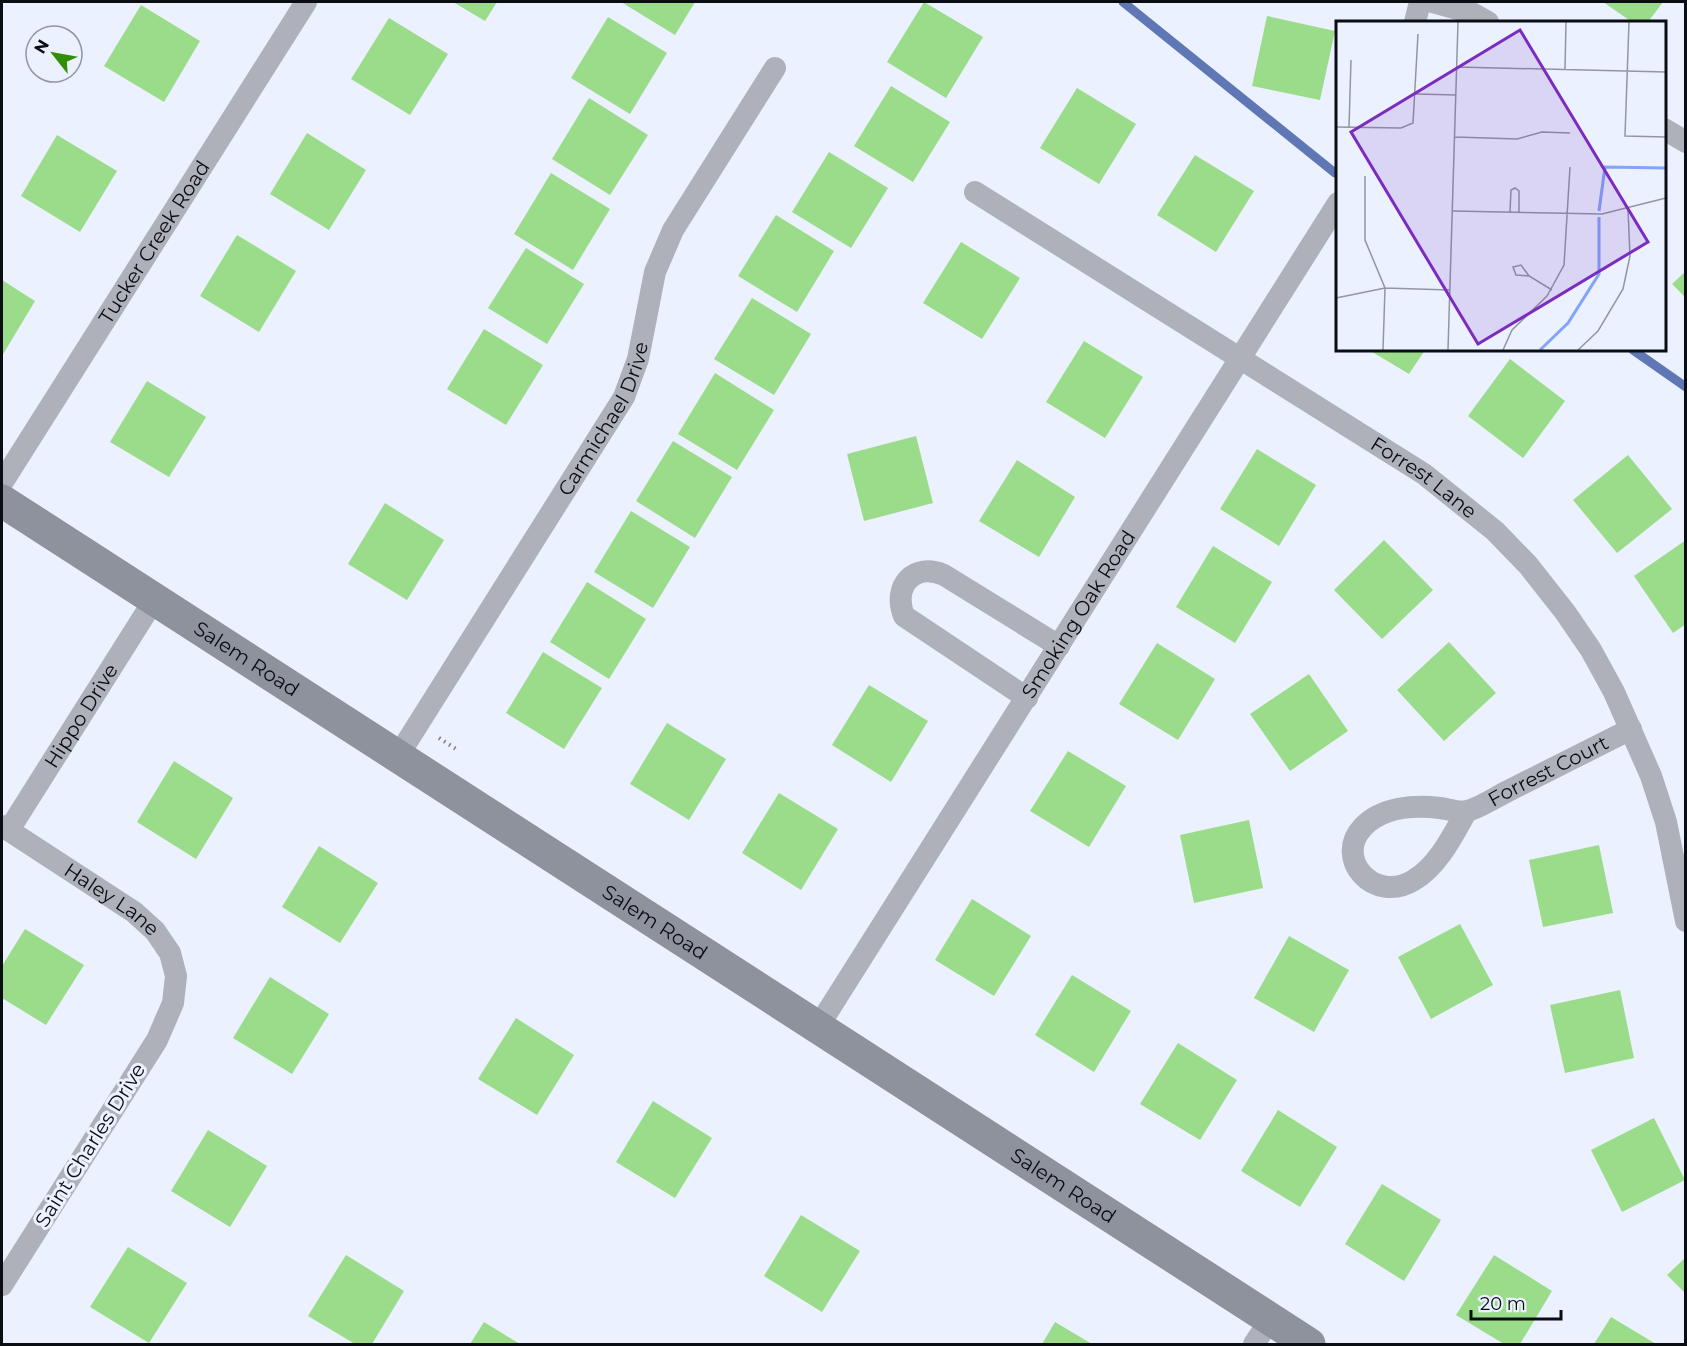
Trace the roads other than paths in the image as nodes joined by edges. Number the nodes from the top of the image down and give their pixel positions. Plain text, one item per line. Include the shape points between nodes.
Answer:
1 (306, 2) edge
2 (1420, 2) edge
3 (1432, 2) edge
4 (1415, 21) edge
5 (1486, 21) edge
6 (776, 68) dead end
7 (1666, 130) edge
8 (1686, 142) edge
9 (975, 192) dead end
10 (1336, 206) edge
11 (1239, 359) junction
12 (2, 483) edge
13 (2, 501) edge
14 (154, 600) junction
15 (1059, 646) junction
16 (1027, 698) junction
17 (1631, 729) junction
18 (398, 756) junction
19 (1466, 812) junction
20 (5, 828) edge
21 (1686, 921) edge
22 (174, 1003) joint
23 (818, 1027) junction
24 (2, 1285) edge
25 (1262, 1332) edge
26 (1309, 1344) edge

1 - 12 street, Tucker Creek Road
2 - 4 street
3 - 5 street
6 - 18 street, Carmichael Drive via 673,230 655,272 638,359 624,397
7 - 8 street
9 - 11 street, Forrest Lane
10 - 11 street, Smoking Oak Road
11 - 15 street, Smoking Oak Road
11 - 17 street, Forrest Lane via 1424,474 1495,531 1528,565 1585,640
13 - 14 main road, Salem Road
14 - 18 main road, Salem Road
14 - 20 street, Hippo Drive
15 - 16 street, Smoking Oak Road
15 - 16 street via 944,574 922,570 905,584 900,597 904,616
16 - 23 street, Smoking Oak Road
17 - 19 street, Forrest Court
17 - 21 street, Forrest Lane via 1666,822
18 - 23 main road, Salem Road
19 - 19 street, Forrest Court via 1429,807 1392,810 1373,817 1353,843 1359,871 1383,888 1415,880 1448,843
20 - 22 street, Haley Lane via 134,912 155,931 170,953 176,976
22 - 24 street, Saint Charles Drive via 157,1040
23 - 25 main road, Salem Road
25 - 26 main road, Salem Road

